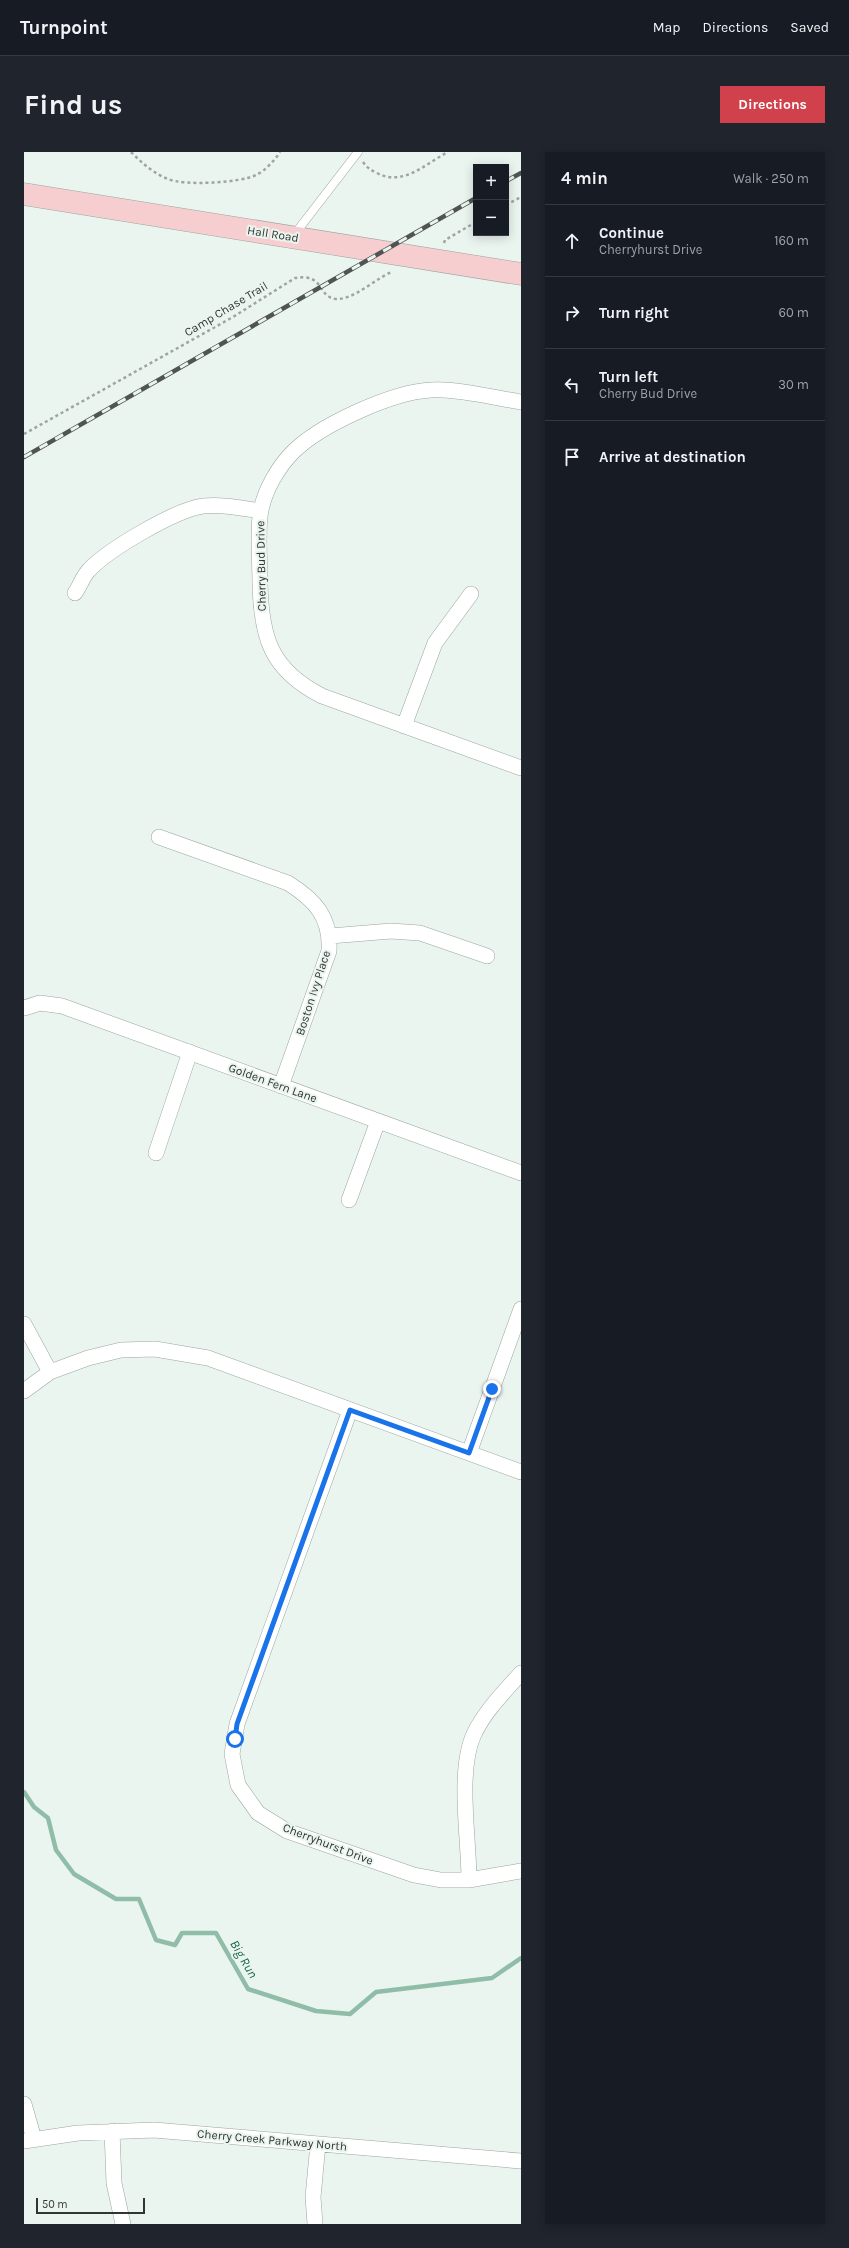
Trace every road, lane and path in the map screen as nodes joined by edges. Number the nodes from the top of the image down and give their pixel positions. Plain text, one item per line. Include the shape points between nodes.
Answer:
1 (131, 152) edge
2 (280, 152) edge
3 (448, 152) edge
4 (358, 153) edge
5 (24, 194) edge
6 (521, 197) edge
7 (509, 203) edge
8 (473, 224) edge
9 (293, 237) junction
10 (443, 248) dead end
11 (398, 269) dead end
12 (521, 274) edge
13 (521, 402) edge
14 (24, 434) edge
15 (260, 511) junction
16 (76, 593) dead end
17 (471, 594) dead end
18 (404, 726) junction
19 (521, 768) edge
20 (159, 837) dead end
21 (330, 936) junction
22 (487, 956) dead end
23 (24, 1008) edge
24 (190, 1052) junction
25 (281, 1086) junction
26 (378, 1121) junction
27 (156, 1153) dead end
28 (521, 1173) edge
29 (349, 1200) dead end
30 (521, 1309) edge
31 (24, 1324) edge
32 (50, 1372) junction
33 (24, 1391) edge
34 (350, 1410) junction
35 (469, 1453) junction
36 (521, 1472) edge
37 (521, 1674) edge
38 (521, 1871) edge
39 (469, 1880) junction
40 (24, 2104) edge
41 (112, 2131) junction
42 (29, 2140) edge
43 (318, 2144) junction
44 (521, 2161) edge
45 (123, 2224) edge
46 (316, 2224) edge

1 - 2 path via 148,168 169,180 191,182 234,181 257,175
3 - 4 path via 400,179 384,177 367,168
4 - 9 lane
5 - 9 main road, Hall Road
6 - 7 path
8 - 10 path via 445,240
9 - 12 main road, Hall Road
11 - 14 path, Camp Chase Trail via 346,297 336,299 315,279 307,276 296,278 233,317
13 - 15 street, Cherry Bud Drive via 432,389 407,393 360,410 311,438 292,453 268,490
15 - 16 street via 224,505 202,506 175,515 107,554 88,571
15 - 18 street, Cherry Bud Drive via 260,610 264,630 279,662 293,679 312,692
17 - 18 street via 435,643
18 - 19 street, Cherry Bud Drive
20 - 21 street, Boston Ivy Place via 288,883 305,894 318,909 327,924
21 - 22 street via 390,931 420,933
21 - 25 street, Boston Ivy Place via 329,951 323,970
23 - 24 street, Golden Fern Lane via 40,1003 62,1006
24 - 25 street, Golden Fern Lane
24 - 27 street
25 - 26 street, Golden Fern Lane
26 - 28 street, Golden Fern Lane
26 - 29 street
30 - 35 street
31 - 32 street
32 - 33 street
32 - 34 street via 88,1358 121,1350 155,1349 208,1358
34 - 35 street
34 - 39 street, Cherryhurst Drive via 237,1724 232,1754 238,1785 258,1813 287,1831 414,1875 442,1880
35 - 36 street
37 - 39 street via 488,1712 474,1735 465,1791
38 - 39 street, Cherryhurst Drive
40 - 42 street
41 - 42 street, Cherry Creek Parkway North
41 - 43 street, Cherry Creek Parkway North via 154,2130
41 - 45 street via 114,2183
43 - 44 street, Cherry Creek Parkway North
43 - 46 street via 313,2197

